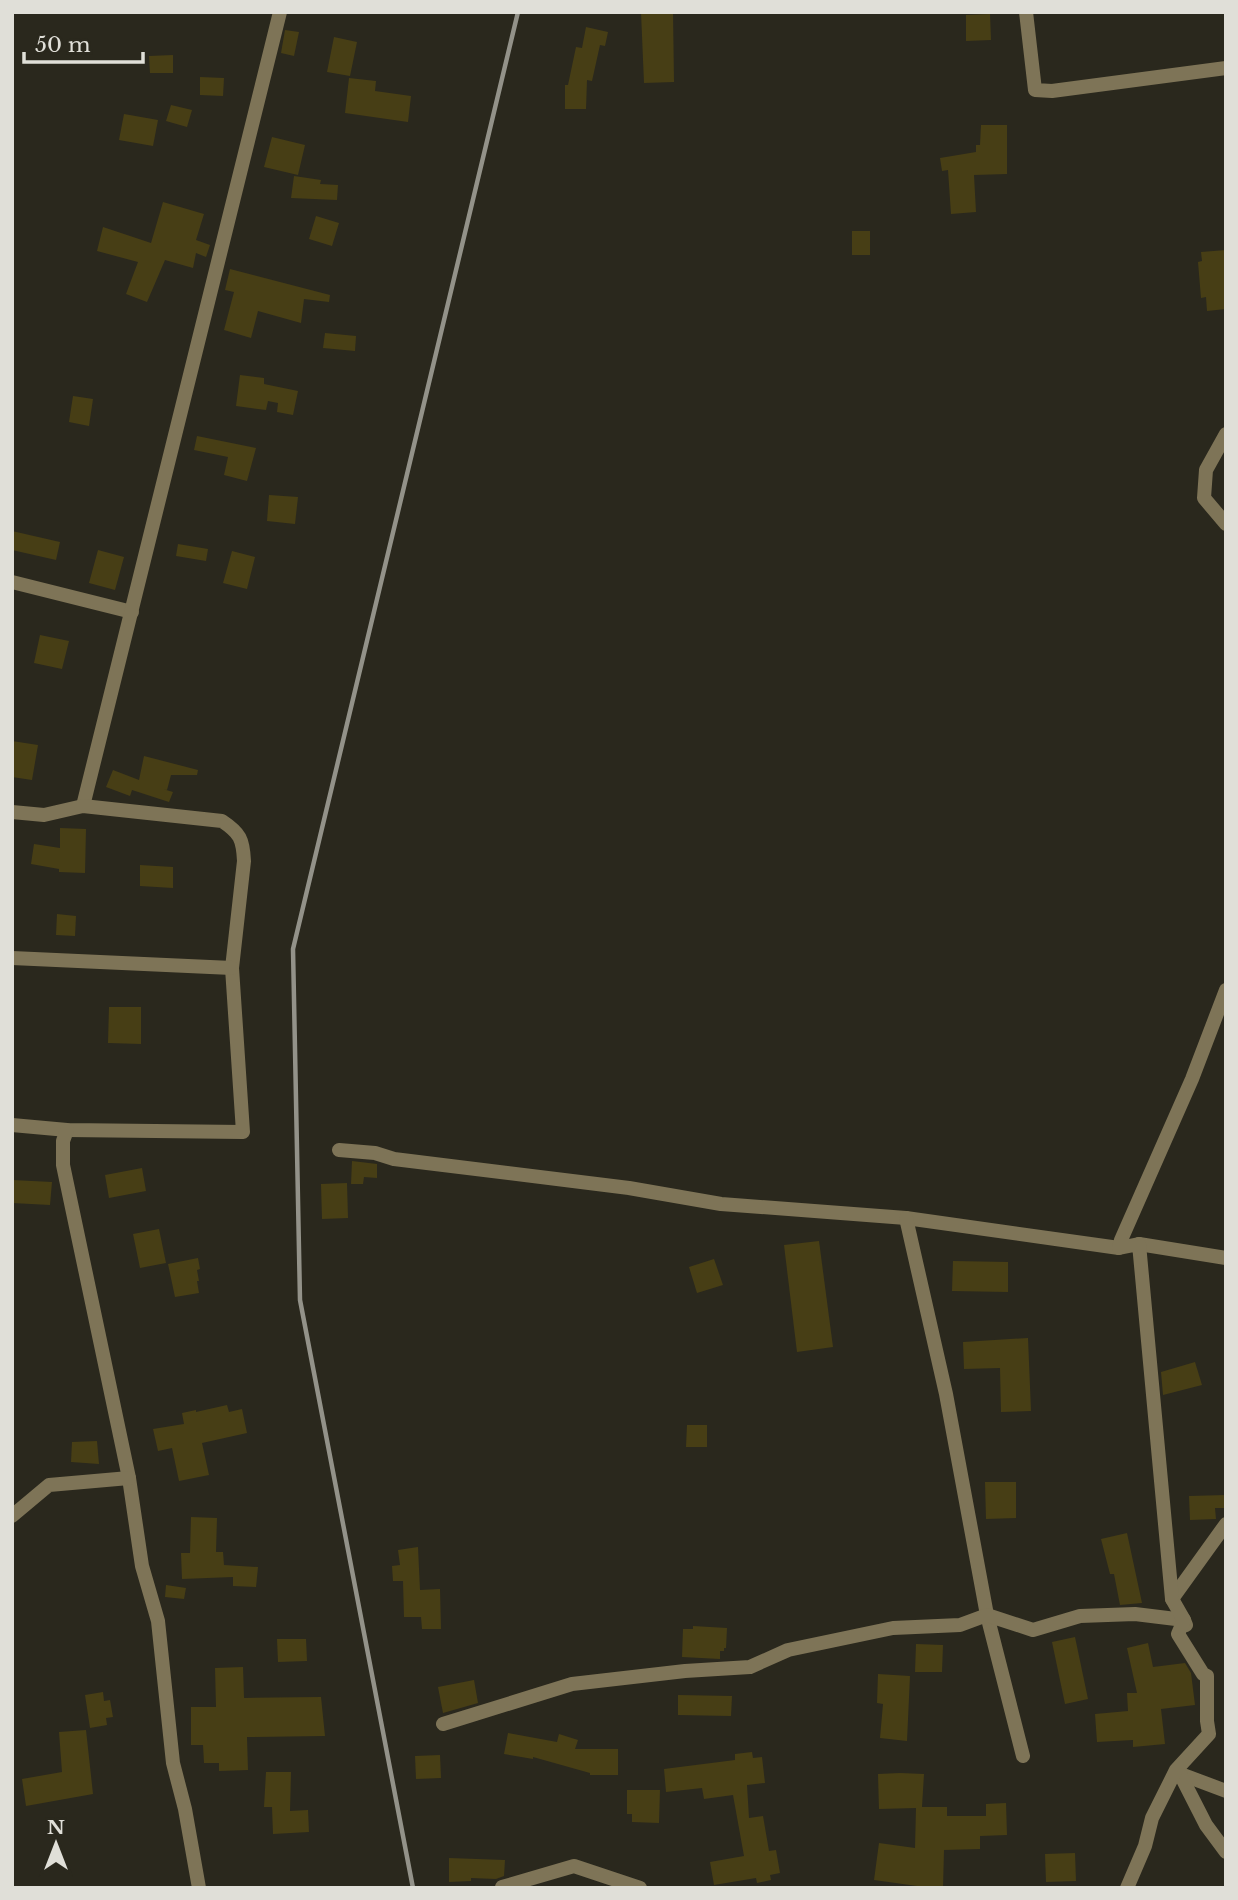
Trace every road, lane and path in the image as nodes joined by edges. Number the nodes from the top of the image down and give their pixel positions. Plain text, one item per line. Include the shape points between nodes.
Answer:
1 (280, 12) edge
2 (1026, 12) edge
3 (1226, 68) edge
4 (1226, 434) edge
5 (1226, 524) edge
6 (12, 582) edge
7 (132, 612) junction
8 (83, 806) junction
9 (12, 812) edge
10 (12, 958) edge
11 (232, 968) junction
12 (1226, 990) edge
13 (12, 1125) edge
14 (67, 1130) junction
15 (339, 1150) dead end
16 (906, 1218) junction
17 (1139, 1244) junction
18 (1119, 1248) junction
19 (1226, 1258) edge
20 (129, 1478) junction
21 (12, 1516) edge
22 (1226, 1524) edge
23 (1172, 1599) junction
24 (987, 1615) junction
25 (1184, 1620) junction
26 (443, 1724) dead end
27 (1023, 1755) dead end
28 (1178, 1772) junction
29 (1226, 1791) edge
30 (1226, 1852) edge
31 (502, 1887) edge
32 (199, 1888) edge
33 (640, 1888) edge
34 (1127, 1888) edge

1 - 7 street
2 - 3 street via 1035,90
4 - 5 street via 1206,470 1204,498
6 - 7 street
7 - 8 street
8 - 9 street via 44,815
8 - 11 street via 222,821 237,831 244,861
10 - 11 street
11 - 14 street via 243,1132
12 - 18 street
13 - 14 street
14 - 20 street via 62,1164
15 - 16 street via 721,1204
16 - 18 street
16 - 24 street via 946,1394
17 - 18 street
17 - 19 street
17 - 23 street
20 - 21 street via 49,1485
20 - 32 street via 142,1566 158,1621 173,1763
22 - 23 street
23 - 25 street
24 - 25 street via 1033,1630 1080,1616 1135,1614
24 - 26 street via 960,1625 893,1628 788,1650 750,1667 572,1684
24 - 27 street
25 - 28 street via 1178,1634 1202,1674 1208,1676 1209,1734
28 - 29 street
28 - 30 street
28 - 34 street via 1152,1818
31 - 33 street via 574,1866

